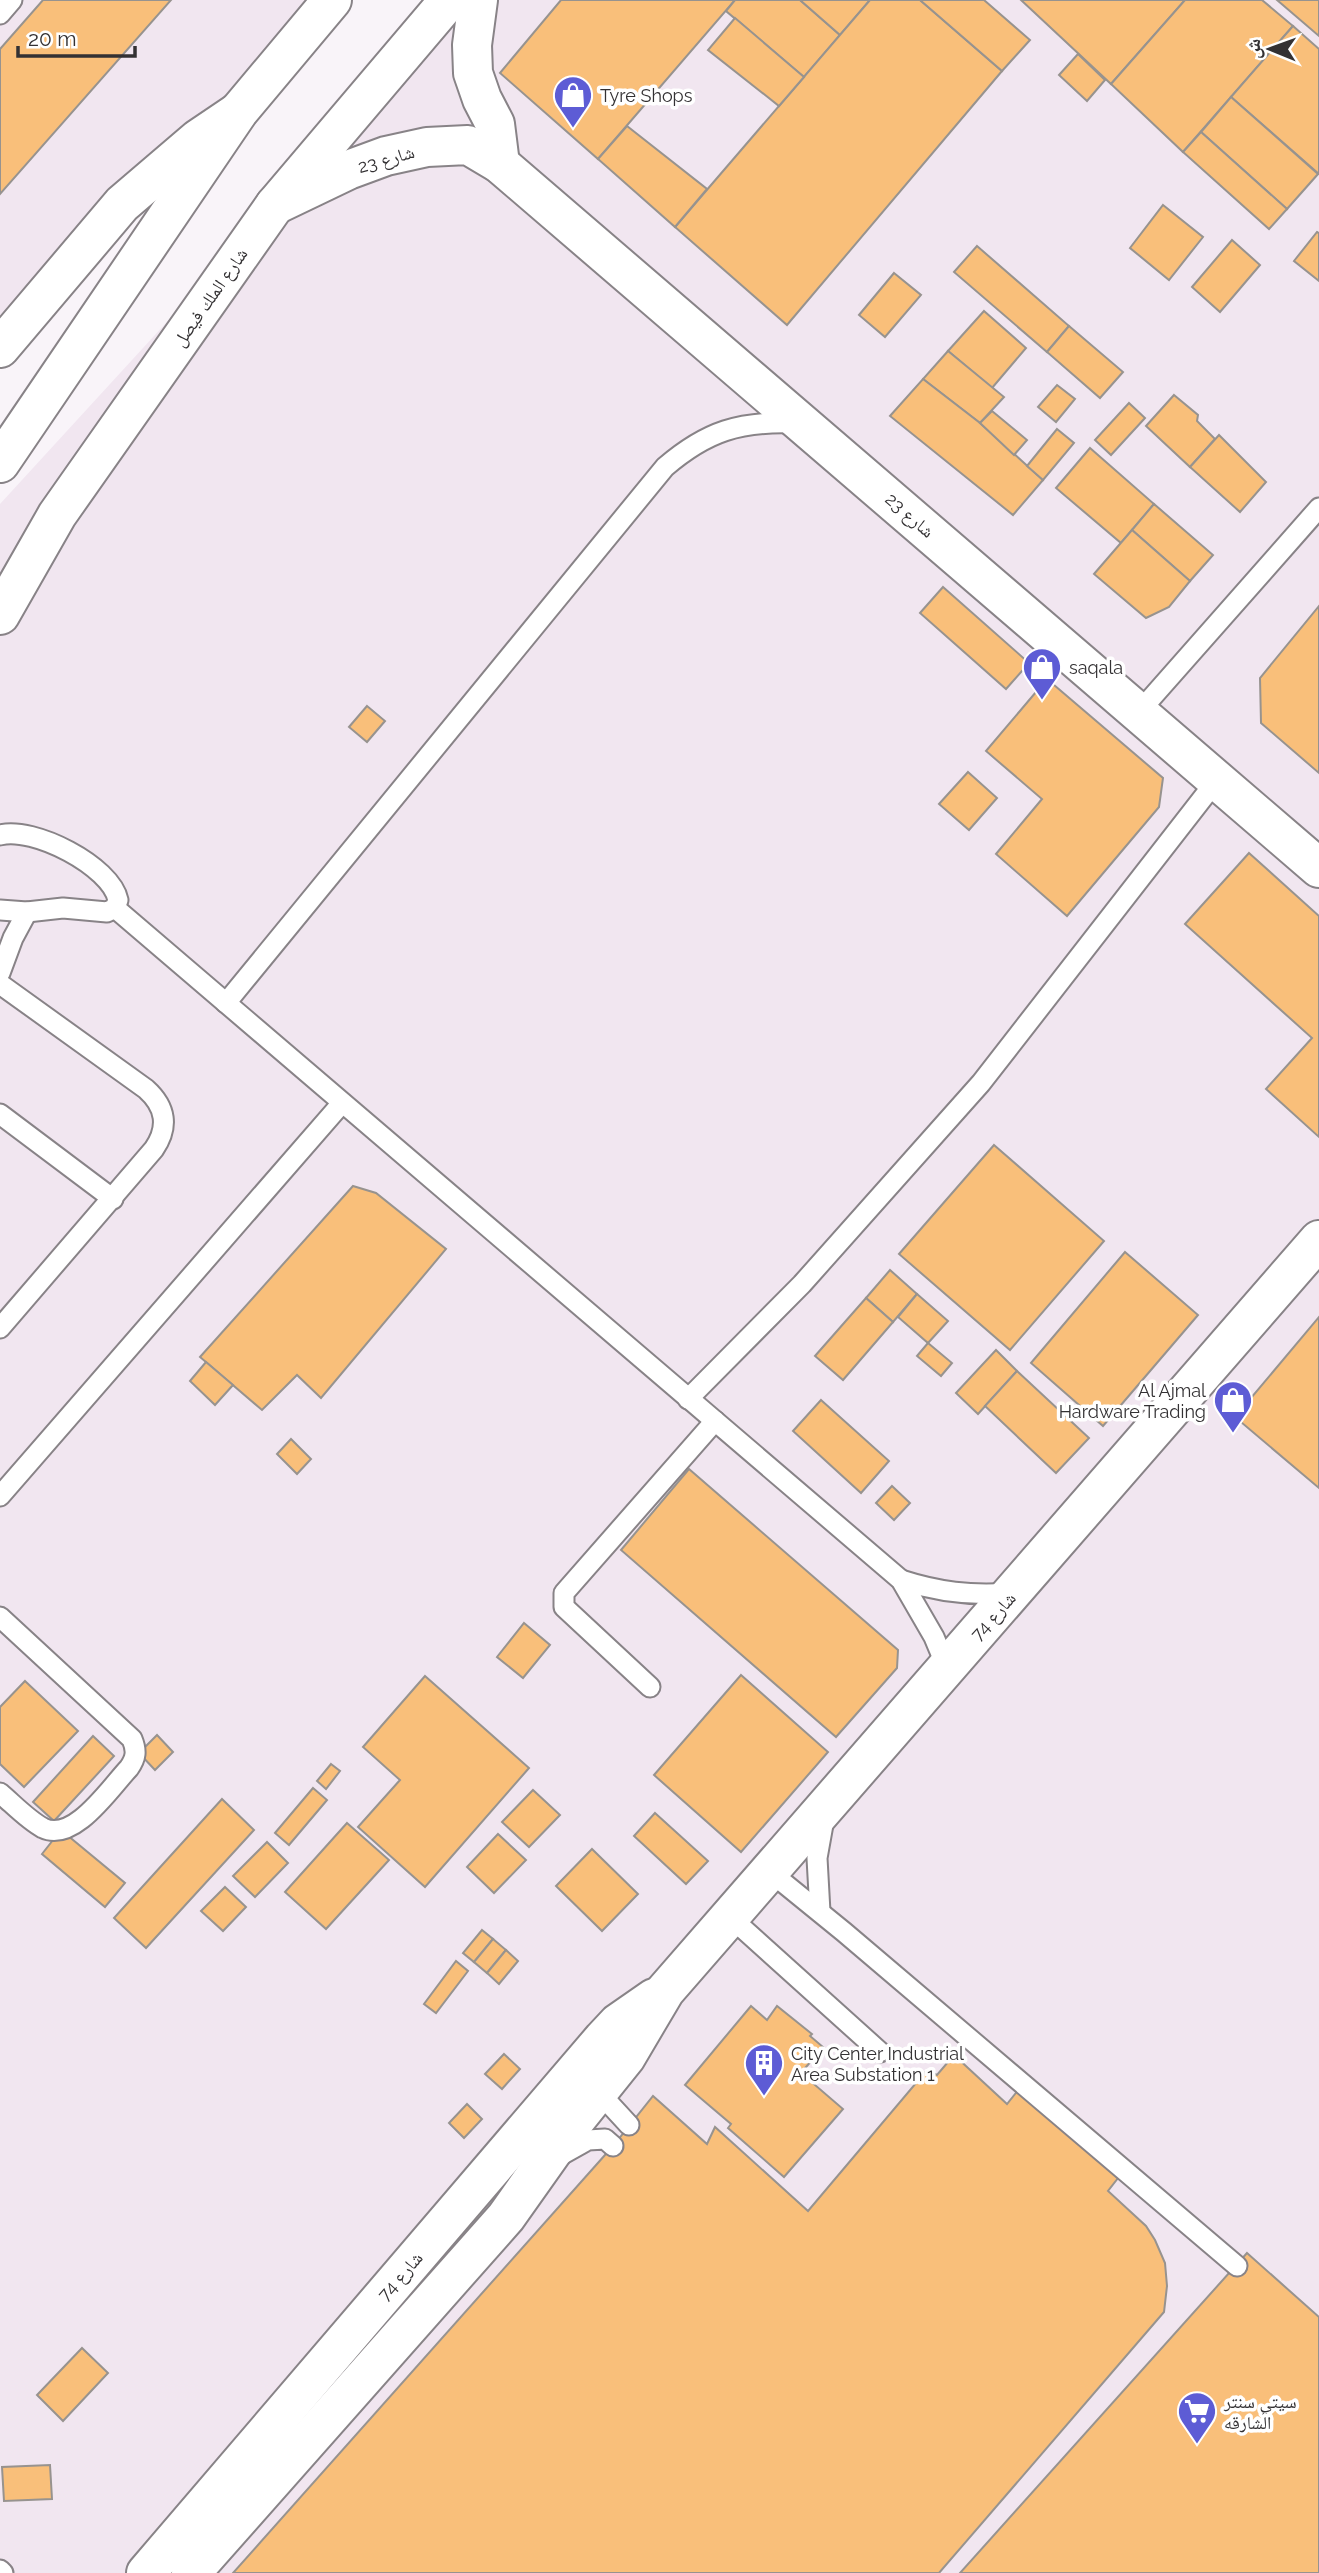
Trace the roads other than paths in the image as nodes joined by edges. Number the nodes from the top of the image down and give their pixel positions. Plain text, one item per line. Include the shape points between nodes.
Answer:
1 (12, 0) edge
2 (332, 0) edge
3 (449, 0) edge
4 (478, 0) edge
5 (0, 14) edge
6 (239, 111) junction
7 (500, 163) junction
8 (275, 205) junction
9 (0, 348) edge
10 (803, 424) junction
11 (0, 463) edge
12 (1319, 508) edge
13 (0, 615) edge
14 (1139, 712) junction
15 (1216, 781) junction
16 (0, 835) edge
17 (1319, 868) edge
18 (115, 908) junction
19 (0, 910) edge
20 (27, 912) junction
21 (0, 973) edge
22 (0, 985) edge
23 (226, 1003) junction
24 (342, 1102) junction
25 (0, 1114) edge
26 (113, 1199) junction
27 (1319, 1240) edge
28 (0, 1328) edge
29 (688, 1399) junction
30 (715, 1421) junction
31 (0, 1496) edge
32 (901, 1580) junction
33 (1014, 1593) junction
34 (0, 1616) edge
35 (947, 1668) junction
36 (650, 1687) dead end
37 (0, 1793) edge
38 (828, 1806) junction
39 (769, 1871) junction
40 (820, 1912) junction
41 (729, 1916) junction
42 (880, 2052) dead end
43 (590, 2079) junction
44 (629, 2125) dead end
45 (613, 2146) dead end
46 (542, 2168) junction
47 (1237, 2266) dead end
48 (146, 2573) edge
49 (191, 2573) edge

1 - 5 lane
2 - 6 street
3 - 8 street, شارع الملك فيصل
4 - 7 street via 473,73 495,124
6 - 9 street via 188,147 122,204
6 - 11 street
7 - 8 street, شارع 23 via 468,145 427,147 348,170
7 - 10 street, شارع 23
8 - 13 street, شارع الملك فيصل via 57,515
10 - 14 street, شارع 23
10 - 23 lane via 742,425 713,433 664,467
12 - 14 lane
14 - 15 street, شارع 23
15 - 17 street, شارع 23
15 - 29 lane via 973,1093 802,1283
16 - 18 lane via 28,836 85,862 112,883 118,900
18 - 20 lane via 107,912 62,908
18 - 23 lane
19 - 20 lane
20 - 21 lane
22 - 26 lane via 146,1089 163,1110 162,1138
23 - 24 lane
24 - 29 lane
24 - 31 lane
25 - 26 lane
26 - 28 lane
27 - 33 street, شارع 74
29 - 30 lane
30 - 32 lane
30 - 36 lane via 564,1593 564,1607
32 - 33 lane via 956,1594
32 - 35 lane
33 - 35 street, شارع 74
34 - 37 lane via 132,1740 136,1749 129,1769 73,1828 42,1828
35 - 38 street, شارع 74
38 - 39 street, شارع 74
38 - 40 lane via 817,1858
39 - 40 lane
39 - 41 street, شارع 74
40 - 47 lane
41 - 42 lane
41 - 43 street, شارع 74 via 665,1991 618,2023
43 - 44 lane
43 - 46 street, شارع 74 via 569,2128
43 - 48 street, شارع 74
45 - 46 lane via 605,2139 588,2140
46 - 49 street, شارع 74 via 506,2217

